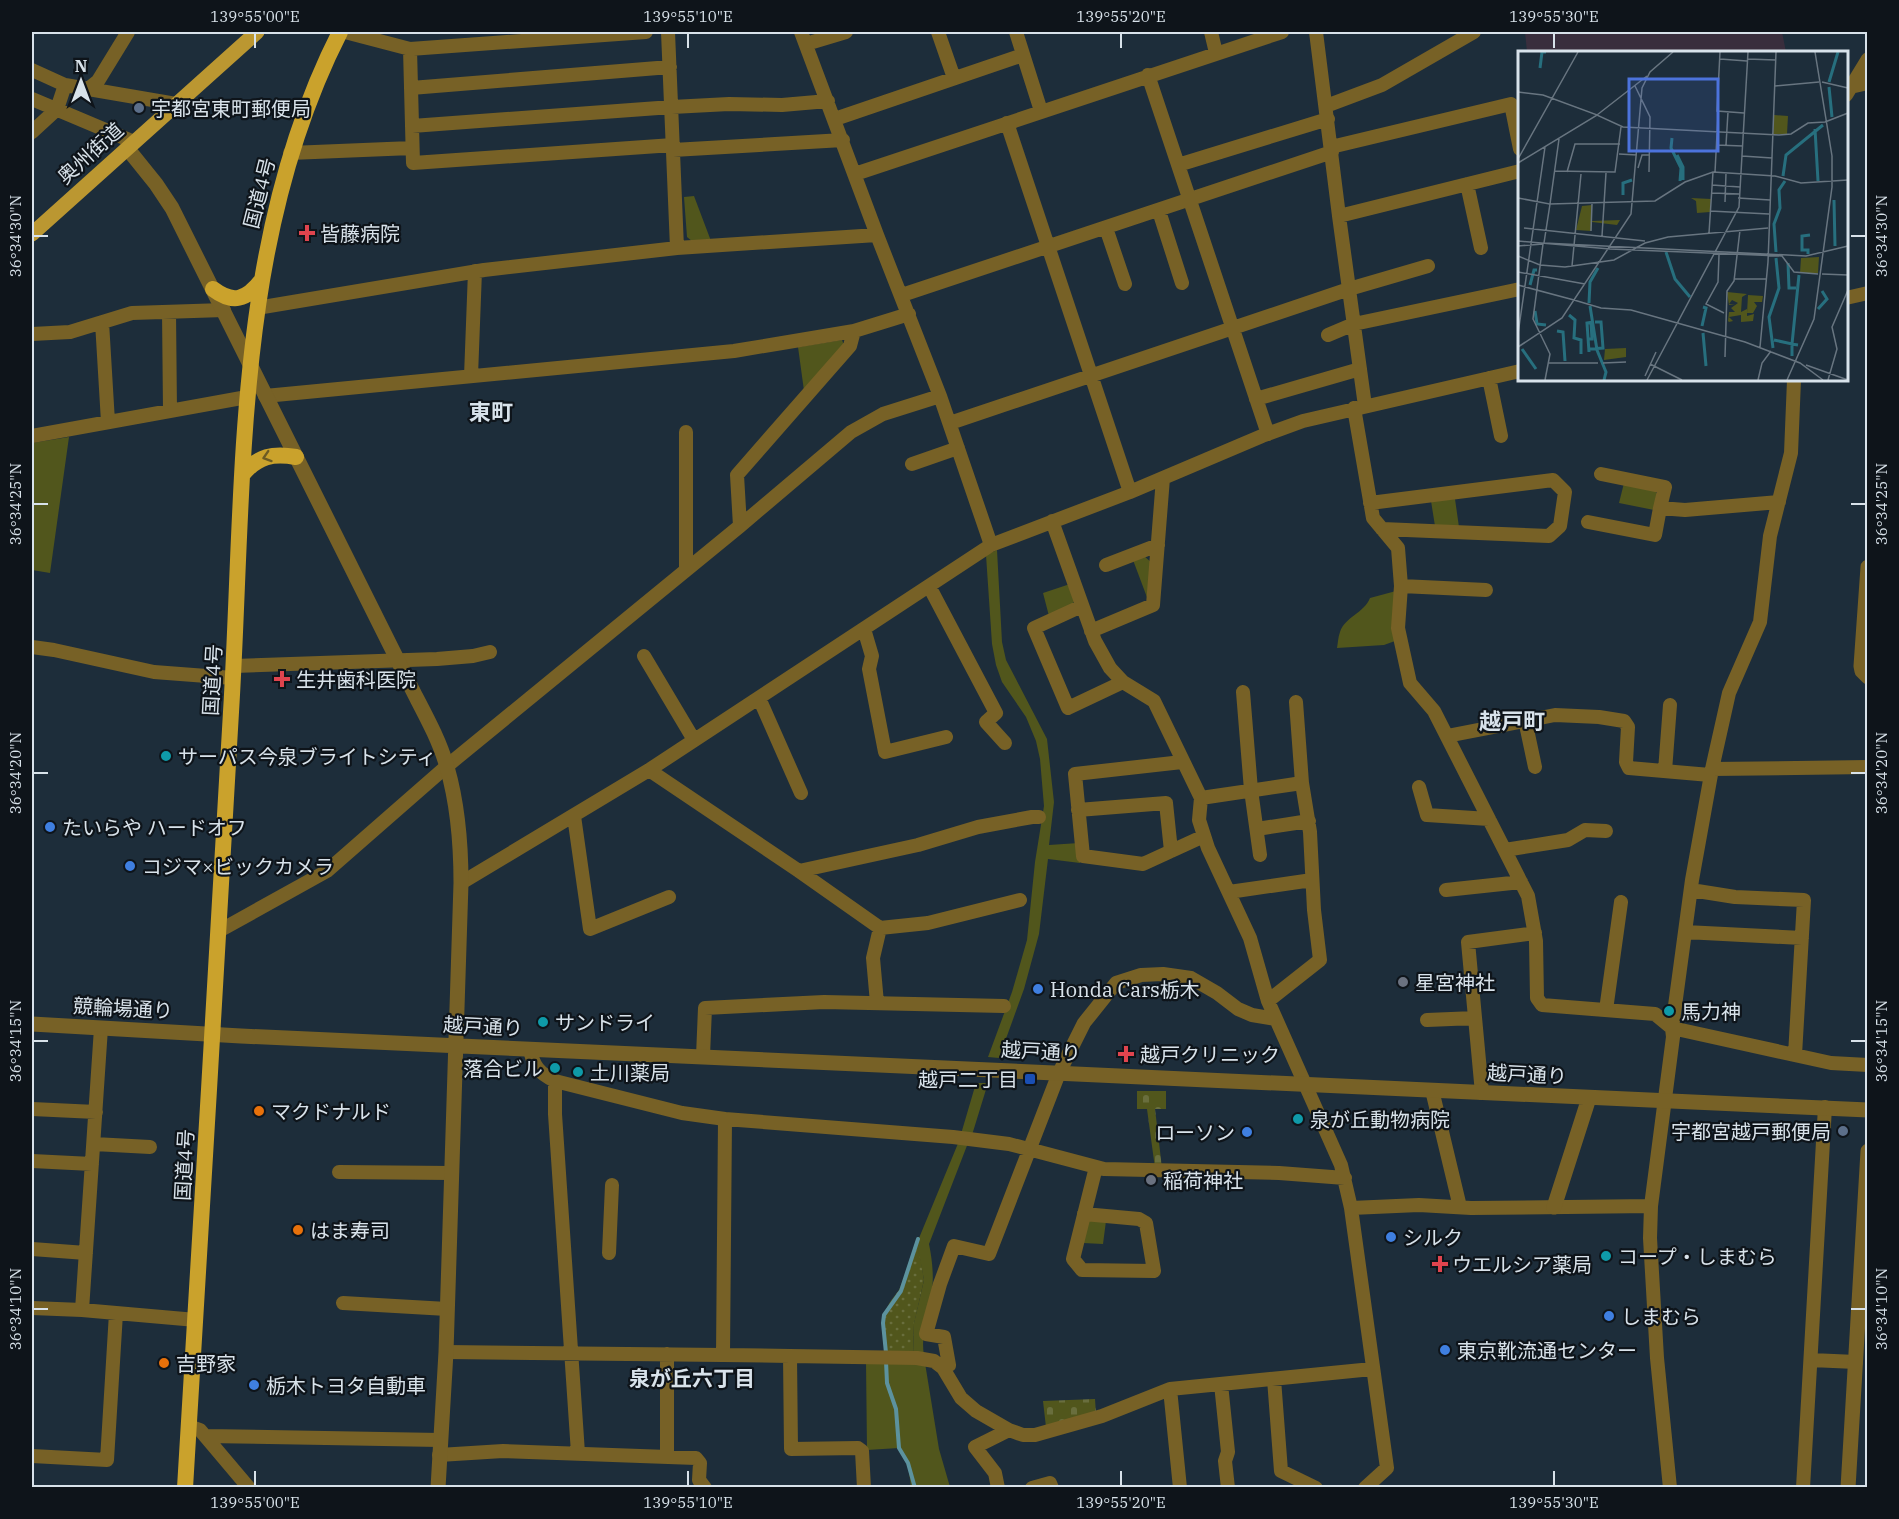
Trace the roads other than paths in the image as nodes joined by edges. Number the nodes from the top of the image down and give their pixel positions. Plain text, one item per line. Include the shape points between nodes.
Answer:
1 (128, 32) edge
2 (257, 32) edge
3 (340, 32) edge
4 (345, 32) edge
5 (646, 32) edge
6 (668, 32) edge
7 (846, 32) edge
8 (938, 32) edge
9 (1016, 32) edge
10 (1211, 32) edge
11 (1282, 32) edge
12 (1316, 32) edge
13 (1474, 32) edge
14 (392, 38) edge
15 (803, 38) edge
16 (410, 49) junction
17 (1216, 53) junction
18 (1023, 55) junction
19 (1868, 59) edge
20 (670, 67) junction
21 (32, 70) edge
22 (1148, 75) junction
23 (954, 78) junction
24 (1868, 83) edge
25 (65, 85) junction
26 (411, 88) junction
27 (88, 89) junction
28 (1848, 90) edge
29 (32, 99) edge
30 (828, 100) junction
31 (176, 104) junction
32 (672, 107) junction
33 (57, 109) junction
34 (1041, 111) junction
35 (1327, 112) junction
36 (835, 119) junction
37 (1007, 123) junction
38 (412, 126) junction
39 (32, 132) edge
40 (1518, 139) edge
41 (843, 140) junction
42 (130, 145) junction
43 (412, 148) junction
44 (673, 148) junction
45 (1332, 150) junction
46 (290, 153) junction
47 (1178, 165) junction
48 (1518, 171) edge
49 (855, 174) junction
50 (1467, 184) junction
51 (1190, 201) junction
52 (1159, 211) junction
53 (1339, 216) junction
54 (1106, 228) junction
55 (32, 234) edge
56 (877, 235) junction
57 (1048, 247) junction
58 (677, 248) junction
59 (1481, 248) dead end
60 (1428, 266) dead end
61 (475, 271) junction
62 (261, 281) junction
63 (1125, 284) dead end
64 (1182, 284) dead end
65 (213, 289) junction
66 (1349, 289) junction
67 (1518, 289) edge
68 (1868, 293) edge
69 (902, 295) junction
70 (1848, 298) edge
71 (256, 308) junction
72 (224, 310) junction
73 (170, 312) junction
74 (909, 314) junction
75 (102, 322) junction
76 (1354, 324) junction
77 (1233, 329) junction
78 (854, 331) junction
79 (32, 334) edge
80 (1328, 335) dead end
81 (250, 361) junction
82 (1360, 369) junction
83 (1518, 371) edge
84 (1091, 375) junction
85 (471, 376) junction
86 (1489, 378) junction
87 (1794, 381) edge
88 (265, 396) junction
89 (940, 396) junction
90 (247, 397) junction
91 (1256, 399) junction
92 (1360, 407) junction
93 (170, 411) junction
94 (108, 422) junction
95 (950, 423) junction
96 (686, 432) dead end
97 (1268, 434) junction
98 (32, 436) edge
99 (1501, 436) dead end
100 (958, 448) junction
101 (296, 457) junction
102 (912, 464) dead end
103 (243, 474) junction
104 (1601, 474) dead end
105 (1163, 478) junction
106 (1130, 492) junction
107 (1779, 502) junction
108 (1370, 503) junction
109 (1660, 508) junction
110 (1052, 521) junction
111 (1588, 522) dead end
112 (740, 526) junction
113 (1382, 529) junction
114 (991, 545) junction
115 (1158, 545) junction
116 (1106, 565) dead end
117 (1868, 567) edge
118 (687, 570) junction
119 (929, 586) junction
120 (1401, 586) junction
121 (1486, 590) dead end
122 (1082, 606) junction
123 (864, 629) junction
124 (1091, 631) junction
125 (32, 647) edge
126 (490, 652) dead end
127 (644, 656) dead end
128 (398, 661) junction
129 (234, 672) junction
130 (1868, 677) edge
131 (1123, 682) junction
132 (1243, 692) dead end
133 (759, 698) junction
134 (1296, 702) dead end
135 (1670, 705) dead end
136 (1525, 720) junction
137 (1447, 736) junction
138 (946, 737) dead end
139 (694, 740) junction
140 (1005, 743) dead end
141 (1182, 762) junction
142 (447, 766) junction
143 (1535, 767) dead end
144 (1868, 767) edge
145 (649, 770) junction
146 (1665, 771) junction
147 (1711, 772) junction
148 (1302, 783) junction
149 (1419, 787) dead end
150 (1251, 790) junction
151 (801, 793) dead end
152 (1201, 798) junction
153 (1078, 810) junction
154 (574, 816) junction
155 (1038, 817) dead end
156 (1489, 819) junction
157 (1309, 821) junction
158 (1257, 829) junction
159 (1606, 831) dead end
160 (1204, 836) junction
161 (1505, 849) junction
162 (1172, 851) junction
163 (1260, 855) dead end
164 (800, 871) junction
165 (1312, 880) junction
166 (1521, 882) junction
167 (461, 883) junction
168 (1446, 890) dead end
169 (1691, 890) junction
170 (1229, 892) junction
171 (669, 897) dead end
172 (1020, 900) dead end
173 (1621, 902) dead end
174 (880, 928) junction
175 (219, 931) junction
176 (1685, 932) junction
177 (1535, 933) junction
178 (1802, 938) junction
179 (1268, 1001) junction
180 (877, 1003) junction
181 (1004, 1006) dead end
182 (1606, 1010) junction
183 (1475, 1018) junction
184 (1276, 1019) junction
185 (1427, 1020) dead end
186 (32, 1024) edge
187 (101, 1028) junction
188 (1672, 1028) junction
189 (212, 1035) junction
190 (456, 1046) junction
191 (530, 1049) junction
192 (1795, 1055) junction
193 (703, 1056) junction
194 (1868, 1065) edge
195 (1059, 1073) junction
196 (555, 1081) junction
197 (1307, 1085) junction
198 (1432, 1090) junction
199 (1482, 1093) junction
200 (1589, 1098) junction
201 (1665, 1101) junction
202 (1825, 1107) junction
203 (32, 1109) edge
204 (1867, 1109) edge
205 (96, 1112) junction
206 (724, 1119) junction
207 (94, 1144) junction
208 (150, 1147) dead end
209 (1031, 1150) junction
210 (1868, 1151) edge
211 (32, 1161) edge
212 (92, 1164) junction
213 (1096, 1167) junction
214 (339, 1172) dead end
215 (451, 1173) junction
216 (1345, 1178) junction
217 (612, 1185) dead end
218 (1651, 1206) junction
219 (1460, 1207) junction
220 (1351, 1208) junction
221 (1554, 1208) junction
222 (1084, 1214) junction
223 (32, 1249) edge
224 (609, 1252) dead end
225 (86, 1253) junction
226 (343, 1303) dead end
227 (32, 1308) edge
228 (447, 1309) junction
229 (82, 1310) junction
230 (116, 1313) junction
231 (196, 1320) junction
232 (446, 1352) junction
233 (571, 1352) junction
234 (667, 1354) junction
235 (723, 1354) junction
236 (790, 1356) junction
237 (1811, 1360) junction
238 (1856, 1362) junction
239 (942, 1368) junction
240 (1372, 1369) junction
241 (1274, 1379) junction
242 (1221, 1384) junction
243 (1861, 1387) edge
244 (1170, 1389) junction
245 (189, 1426) junction
246 (1009, 1430) junction
247 (205, 1436) junction
248 (439, 1447) junction
249 (578, 1453) junction
250 (32, 1456) edge
251 (667, 1457) junction
252 (185, 1488) edge
253 (249, 1488) edge
254 (438, 1488) edge
255 (705, 1488) edge
256 (864, 1488) edge
257 (998, 1488) edge
258 (1032, 1488) edge
259 (1052, 1488) edge
260 (1180, 1488) edge
261 (1228, 1488) edge
262 (1316, 1488) edge
263 (1365, 1488) edge
264 (1670, 1488) edge
265 (1803, 1488) edge
266 (1848, 1488) edge

1 - 27 street via 98,81
2 - 31 main road, 奥州街道
3 - 46 highway, 国道4号 via 312,89
4 - 14 street
5 - 16 street
6 - 20 street
7 - 15 street
8 - 23 street
9 - 18 street
10 - 17 street
11 - 17 street
12 - 35 street
13 - 35 street
14 - 16 street
15 - 30 street
16 - 26 street
17 - 22 street
18 - 23 street
18 - 34 street
19 - 28 street
20 - 26 street
20 - 32 street
21 - 25 street
22 - 34 street
22 - 47 street
23 - 36 street
24 - 28 street
25 - 27 street
25 - 33 street
26 - 38 street
27 - 31 street
29 - 33 street
30 - 32 street
30 - 36 street
31 - 42 main road, 奥州街道
32 - 38 street
32 - 44 street
33 - 39 street
33 - 42 street
34 - 37 street
35 - 45 street
35 - 47 street
36 - 41 street
37 - 49 street
37 - 57 street
38 - 43 street
40 - 45 street via 1511,104
41 - 44 street
41 - 49 street
42 - 55 main road, 奥州街道
42 - 65 street via 172,208
43 - 44 street via 412,163
43 - 46 street
44 - 58 street
45 - 51 street
45 - 53 street
46 - 62 highway, 国道4号
47 - 51 street
48 - 50 street
49 - 56 street
50 - 53 street
50 - 59 street
51 - 52 street
51 - 77 street
52 - 54 street
52 - 64 street
53 - 66 street
54 - 57 street
54 - 63 street
56 - 58 street
56 - 69 street
57 - 69 street
57 - 84 street
58 - 61 street
60 - 66 street
61 - 71 street
61 - 85 street
62 - 65 highway via 245,297 222,296
62 - 71 highway, 国道4号
65 - 72 street
66 - 76 street
66 - 77 street
67 - 76 street
68 - 70 street
69 - 74 street
71 - 81 highway, 国道4号
72 - 73 street
72 - 81 street
73 - 75 street via 132,313
73 - 93 street
74 - 78 street
74 - 89 street
75 - 79 street via 70,332
75 - 94 street
76 - 80 street
76 - 82 street
77 - 84 street
77 - 91 street
78 - 85 street via 734,351
78 - 112 street via 850,346 737,475
81 - 88 street
81 - 90 highway, 国道4号
82 - 91 street
82 - 92 street
83 - 86 street
84 - 95 street
84 - 106 street
85 - 88 street
86 - 92 street
86 - 99 street
87 - 107 street via 1791,453
88 - 101 street
89 - 95 street
89 - 112 street via 883,414 851,432
90 - 93 street
90 - 103 highway, 国道4号
91 - 97 street
92 - 97 street
92 - 108 street
93 - 94 street
94 - 98 street
95 - 100 street
96 - 118 street
97 - 105 street
100 - 102 street
100 - 114 street
101 -> 103 highway via 266,456
101 - 128 street
103 - 129 highway, 国道4号
104 - 109 street via 1665,487
105 - 106 street
105 - 115 street
106 - 110 street
107 - 109 street via 1685,510
107 - 147 street via 1770,536 1760,622 1729,693
108 - 113 street via 1373,518
108 - 113 street via 1553,480 1565,492 1560,526 1550,536
109 - 111 street via 1655,535
110 - 114 street
110 - 122 street
112 - 118 street
113 - 120 street via 1398,548
114 - 119 street
115 - 116 street
115 - 124 street via 1153,605
117 - 130 street via 1861,666
118 - 142 street
119 - 123 street
119 - 140 street via 996,713 986,722
120 - 121 street
120 - 137 street via 1398,628 1410,683 1434,711
122 - 124 street
122 - 131 street via 1034,628 1068,708
123 - 133 street
123 - 138 street via 872,656 869,669 885,752
124 - 131 street via 1110,668
125 - 129 street via 154,672
126 - 128 street
127 - 139 street
128 - 129 street
128 - 142 street
129 - 175 highway, 国道4号
131 - 141 street via 1154,701
132 - 150 street
133 - 139 street
133 - 151 street
134 - 148 street
135 - 146 street
136 - 137 street
136 - 143 street
136 - 146 street via 1555,715 1624,721 1628,727 1629,768
137 - 156 street
139 - 145 street
141 - 152 street
141 - 153 street via 1074,774
142 - 167 street via 456,808
142 - 175 street via 327,871
144 - 147 street
145 - 154 street
145 - 164 street
146 - 147 street
147 - 169 street
148 - 150 street
148 - 157 street
149 - 156 street via 1427,814
150 - 152 street
150 - 158 street
152 - 160 street via 1199,820
153 - 162 street via 1166,803
153 - 162 street via 1083,856 1143,864
154 - 167 street
154 - 171 street via 590,929
155 - 164 street
156 - 161 street
157 - 158 street
157 - 165 street
158 - 163 street
159 - 161 street via 1585,830 1568,840
160 - 162 street
160 - 170 street
161 - 166 street
164 - 174 street
165 - 170 street
165 - 179 street via 1320,960
166 - 168 street
166 - 177 street via 1528,896
167 - 190 street
169 - 176 street
169 - 178 street via 1735,897 1804,900
170 - 179 street via 1250,938
172 - 174 street via 928,922
173 - 182 street
174 - 180 street via 873,958
175 - 189 highway, 国道4号
176 - 178 street
176 - 188 street
177 - 182 street via 1537,998 1542,1005
177 - 183 street via 1468,942
178 - 192 street
179 - 184 street
180 - 181 street
180 - 193 street via 705,1008
182 - 188 street via 1655,1014
183 - 185 street
183 - 199 street
184 - 195 street via 1238,1009 1191,978 1141,975 1116,983 1101,999
184 - 197 street
186 - 187 street, 競輪場通り
187 - 189 street, 競輪場通り
187 - 205 street
188 - 192 street
188 - 201 street
189 - 190 street, 越戸通り
189 - 231 highway, 国道4号
190 - 191 street, 越戸通り
190 - 215 street
191 - 193 street, 越戸通り
191 - 196 street via 539,1072
192 - 194 street via 1831,1063
193 - 195 street, 越戸通り
195 - 197 street, 越戸通り
195 - 209 street
196 - 206 street via 682,1113
196 - 233 street
197 - 198 street, 越戸通り
197 - 216 street
198 - 199 street, 越戸通り
198 - 219 street
199 - 200 street, 越戸通り
200 - 201 street, 越戸通り
200 - 221 street
201 - 202 street, 越戸通り
201 - 218 street
202 - 204 street, 越戸通り
202 - 237 street
203 - 205 street
205 - 207 street
206 - 209 street via 953,1137
206 - 235 street
207 - 208 street
207 - 212 street
209 - 213 street
209 - 239 street via 989,1254 954,1246 926,1334 944,1336 949,1365
210 - 238 street
211 - 212 street
212 - 225 street
213 - 216 street
213 - 222 street
214 - 215 street
215 - 228 street
216 - 220 street
217 - 224 street
218 - 221 street
218 - 264 street via 1657,1358
219 - 220 street
219 - 221 street
220 - 240 street
222 - 222 street via 1073,1259 1082,1270 1154,1271 1146,1223
223 - 225 street
225 - 229 street
226 - 228 street
227 - 229 street
228 - 232 street
229 - 230 street
230 - 231 street
230 - 250 street via 107,1460
231 - 245 highway, 国道4号
232 - 233 street
232 - 248 street
233 - 234 street
233 - 249 street
234 - 235 street
234 - 251 street
235 - 236 street
236 - 239 street via 917,1358 934,1361
236 - 256 street via 791,1449 862,1450
237 - 238 street
237 - 265 street
238 - 243 street
239 - 246 street via 961,1398
240 - 241 street
240 - 263 street via 1387,1468
241 - 242 street
241 - 262 street via 1281,1471
242 - 244 street
242 - 261 street
243 - 266 street
244 - 246 street via 1102,1416 1035,1435
244 - 260 street
245 - 247 street
245 - 252 highway, 国道4号
246 - 257 street via 975,1447 994,1473
247 - 248 street
247 - 253 street
248 - 249 street
248 - 254 street
249 - 251 street
251 - 255 street via 696,1458 700,1462 699,1480
258 - 259 street via 1050,1483

